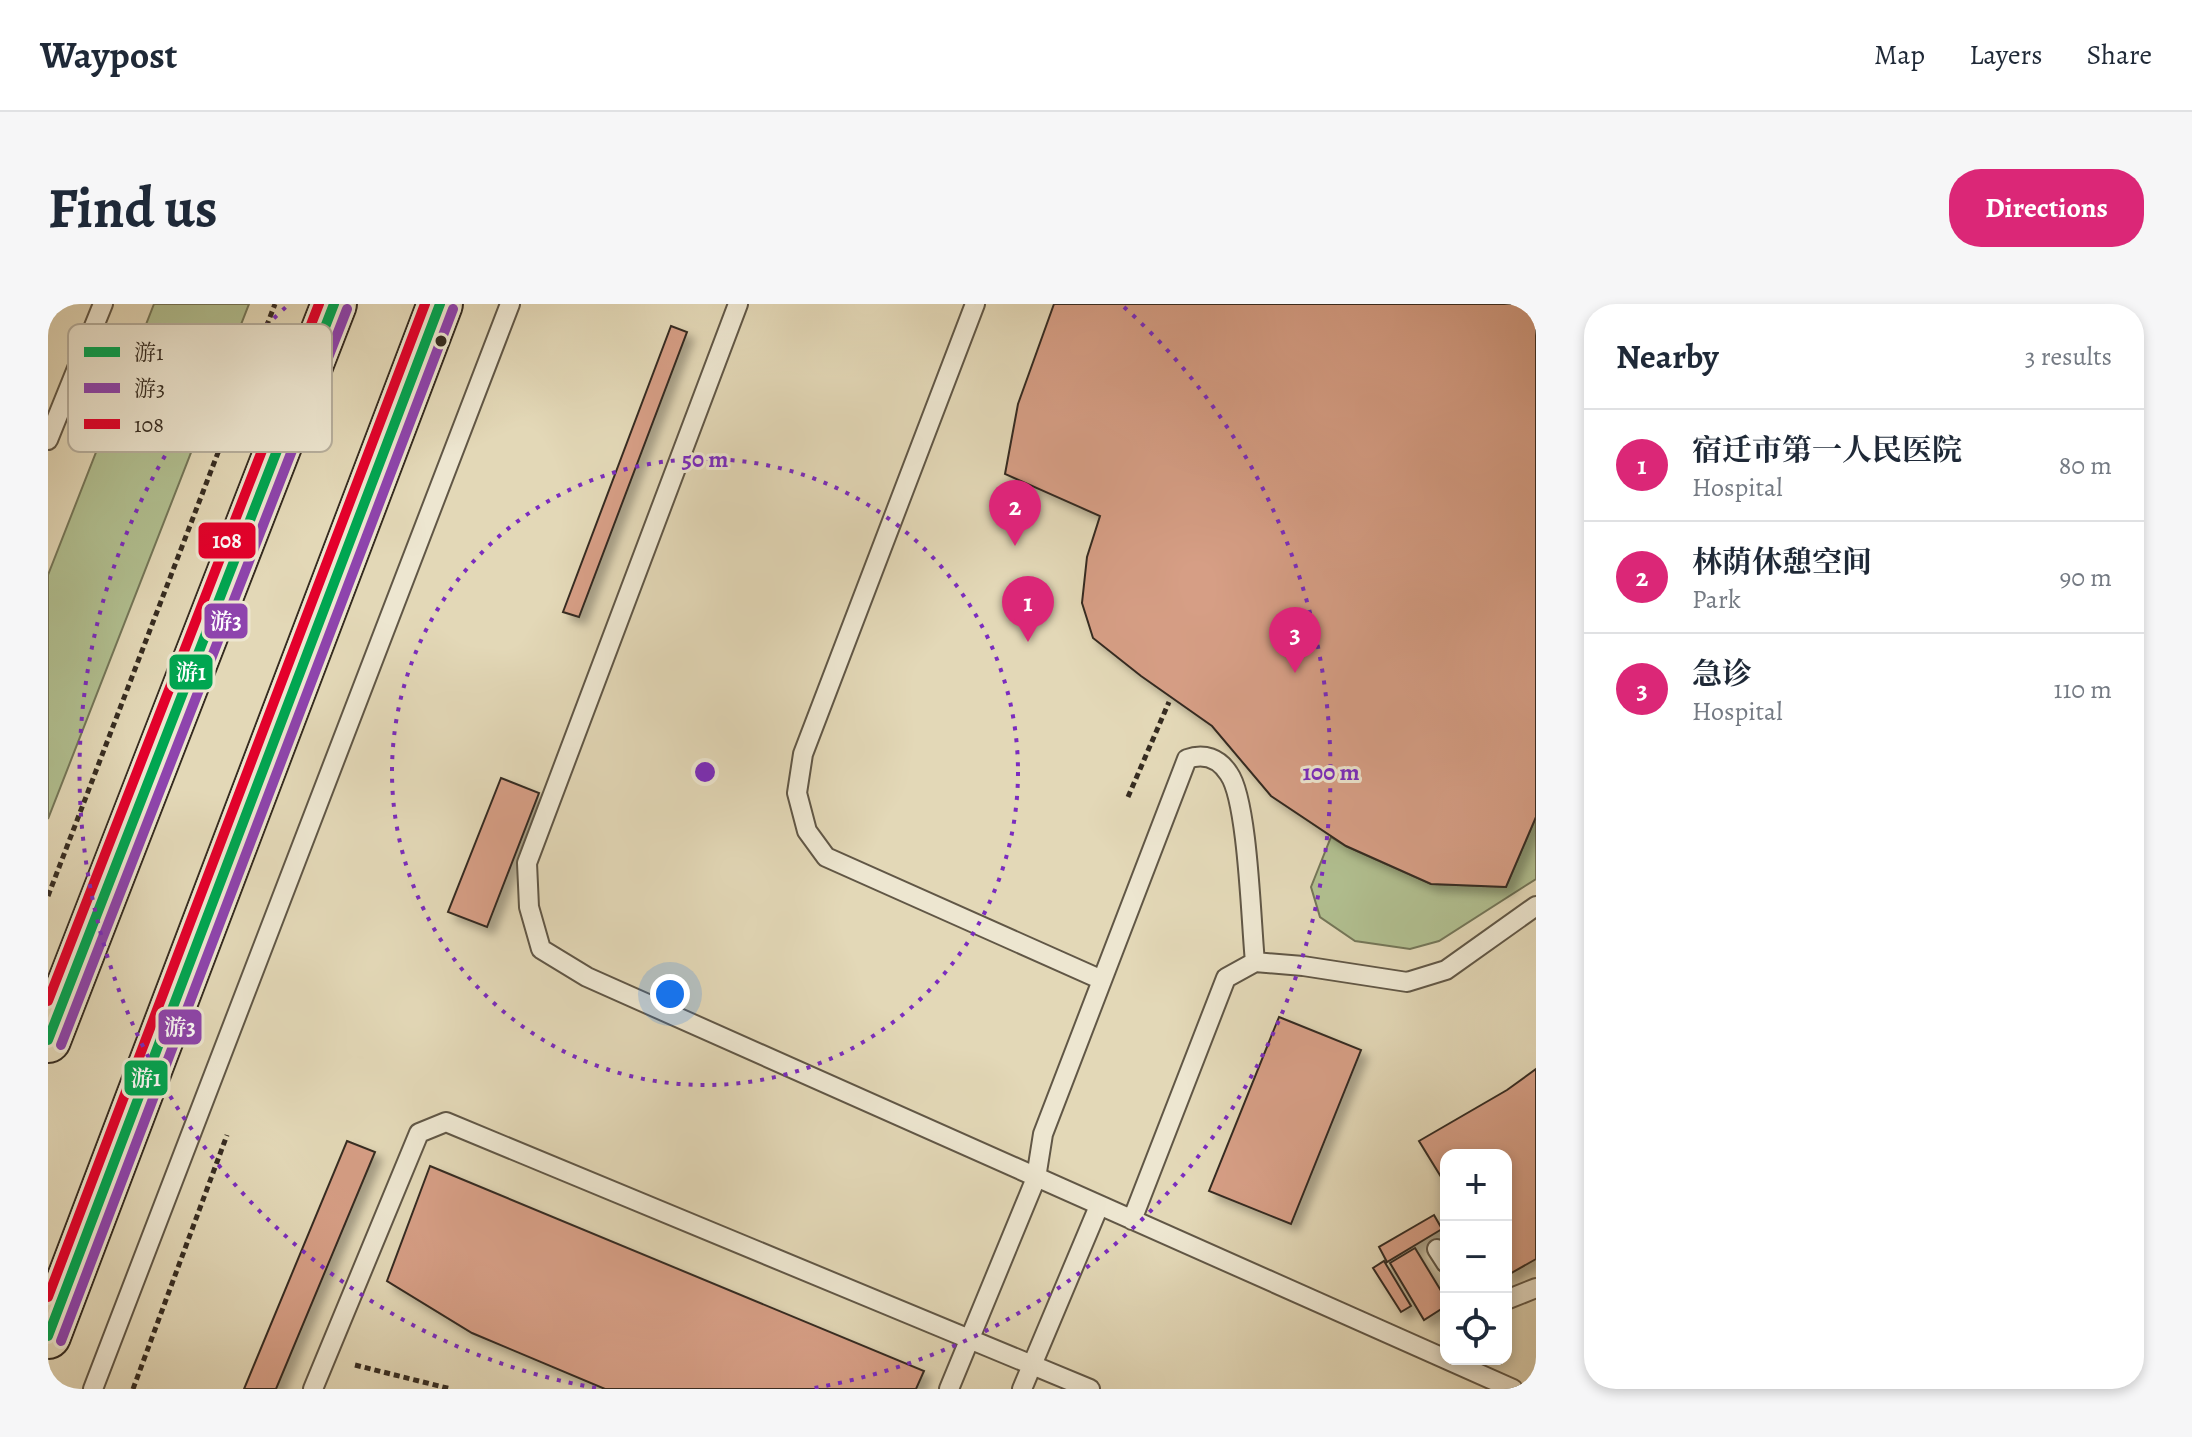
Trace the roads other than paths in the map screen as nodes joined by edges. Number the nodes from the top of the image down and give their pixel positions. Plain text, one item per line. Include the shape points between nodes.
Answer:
1 (103, 304) edge
2 (334, 304) edge
3 (440, 304) edge
4 (510, 304) edge
5 (738, 304) edge
6 (975, 304) edge
7 (95, 324) edge
8 (326, 324) edge
9 (68, 391) edge
10 (48, 440) edge
11 (276, 452) edge
12 (1536, 906) edge
13 (1255, 962) junction
14 (1102, 980) junction
15 (48, 1040) edge
16 (1036, 1178) junction
17 (1099, 1206) junction
18 (1132, 1220) junction
19 (1536, 1288) edge
20 (1512, 1298) edge
21 (48, 1336) edge
22 (970, 1339) junction
23 (1032, 1365) junction
24 (93, 1389) edge
25 (313, 1389) edge
26 (949, 1389) edge
27 (1022, 1389) edge
28 (1090, 1389) edge
29 (1513, 1389) edge

1 - 7 lane
2 - 8 main road
3 - 21 main road
4 - 24 lane
5 - 16 lane via 527,863 529,907 541,949 587,977
6 - 14 lane via 803,754 797,793 807,831 826,857
9 - 10 lane
11 - 15 main road
12 - 13 lane via 1446,970 1407,982
13 - 14 lane via 1240,799 1229,773 1199,755 1187,759
13 - 18 lane via 1226,978
14 - 16 lane via 1043,1134
16 - 17 lane
16 - 22 lane
17 - 18 lane
17 - 23 lane
18 - 29 lane
19 - 20 lane
22 - 23 lane
22 - 25 lane via 446,1122 419,1133
22 - 26 lane
23 - 27 lane
23 - 28 lane

